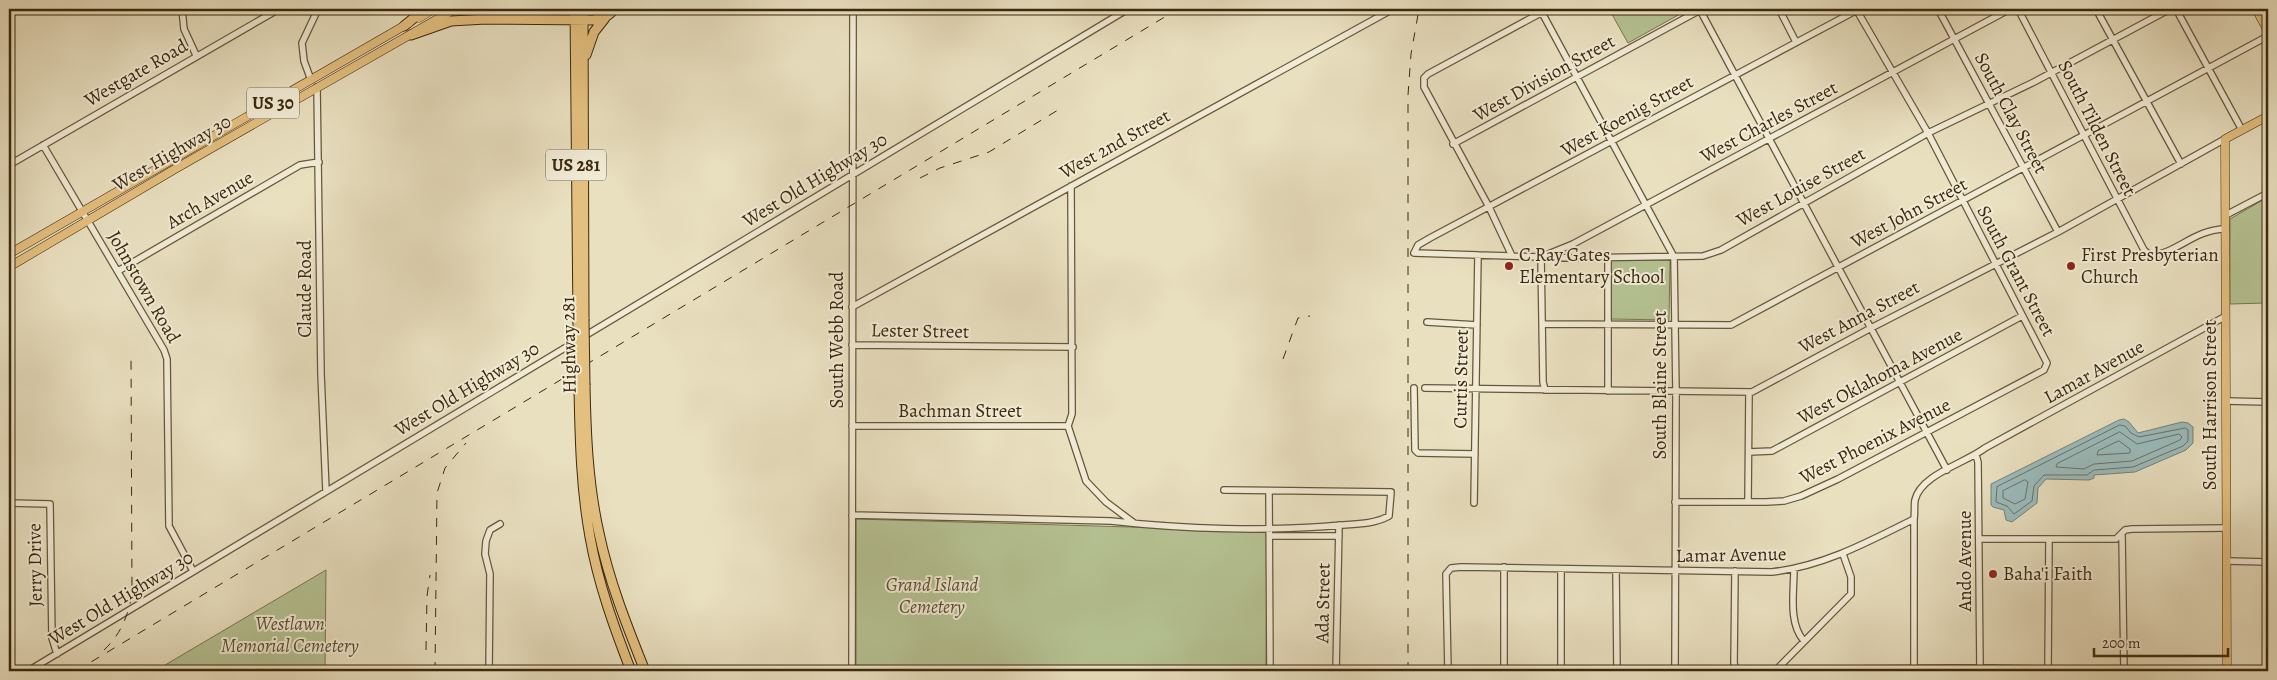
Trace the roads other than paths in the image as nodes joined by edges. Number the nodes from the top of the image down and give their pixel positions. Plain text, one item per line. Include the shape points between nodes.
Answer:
1 (182, 9) edge
2 (279, 9) edge
3 (318, 9) edge
4 (425, 9) edge
5 (434, 9) edge
6 (455, 9) edge
7 (575, 9) edge
8 (583, 9) edge
9 (853, 9) edge
10 (1128, 9) edge
11 (1393, 9) edge
12 (1548, 9) edge
13 (1701, 9) edge
14 (1779, 9) edge
15 (1857, 9) edge
16 (1938, 9) edge
17 (2010, 9) edge
18 (2018, 9) edge
19 (2096, 9) edge
20 (2170, 9) edge
21 (2176, 9) edge
22 (2256, 9) edge
23 (1541, 10) edge
24 (612, 12) edge
25 (579, 20) junction
26 (404, 26) junction
27 (2268, 31) edge
28 (411, 35) junction
29 (2268, 36) edge
30 (1954, 39) junction
31 (2114, 39) junction
32 (1796, 42) junction
33 (196, 55) junction
34 (2208, 69) junction
35 (1893, 72) junction
36 (2052, 72) junction
37 (320, 74) junction
38 (1733, 75) junction
39 (583, 77) junction
40 (1577, 77) junction
41 (311, 80) junction
42 (318, 87) junction
43 (305, 94) junction
44 (2147, 102) junction
45 (1988, 104) junction
46 (2268, 116) edge
47 (2242, 130) junction
48 (1928, 133) junction
49 (2085, 136) junction
50 (1768, 139) junction
51 (2225, 139) junction
52 (1612, 141) junction
53 (1453, 144) junction
54 (43, 145) junction
55 (319, 162) junction
56 (2181, 164) junction
57 (9, 165) edge
58 (2024, 168) junction
59 (852, 176) junction
60 (1071, 186) junction
61 (2268, 192) edge
62 (2117, 199) junction
63 (1962, 201) junction
64 (1803, 204) junction
65 (1647, 205) junction
66 (1489, 207) junction
67 (82, 210) junction
68 (2226, 215) junction
69 (88, 221) junction
70 (2226, 229) junction
71 (2058, 232) junction
72 (1573, 244) junction
73 (1414, 253) joint
74 (9, 254) edge
75 (1478, 255) junction
76 (1512, 256) junction
77 (1541, 257) junction
78 (1674, 257) junction
79 (1574, 258) junction
80 (1608, 258) junction
81 (1995, 264) junction
82 (9, 267) edge
83 (1838, 268) junction
84 (118, 271) junction
85 (852, 307) junction
86 (2022, 316) junction
87 (2226, 316) junction
88 (581, 320) junction
89 (1427, 322) dead end
90 (1542, 324) junction
91 (1608, 324) junction
92 (1477, 325) junction
93 (1675, 326) junction
94 (1871, 328) junction
95 (852, 345) junction
96 (1073, 347) junction
97 (2046, 365) joint
98 (1900, 382) junction
99 (582, 387) junction
100 (1414, 388) dead end
101 (1425, 388) dead end
102 (1477, 389) junction
103 (1545, 390) junction
104 (1608, 391) junction
105 (1676, 392) junction
106 (1749, 392) junction
107 (2226, 401) junction
108 (2268, 402) edge
109 (852, 426) junction
110 (1068, 426) junction
111 (1927, 432) junction
112 (1749, 452) junction
113 (1475, 454) junction
114 (1976, 455) junction
115 (1947, 470) junction
116 (326, 490) junction
117 (1224, 490) dead end
118 (1269, 491) junction
119 (1675, 502) junction
120 (1748, 502) junction
121 (9, 503) edge
122 (1474, 503) dead end
123 (852, 515) junction
124 (1914, 519) junction
125 (500, 524) dead end
126 (1135, 524) junction
127 (1339, 525) junction
128 (1271, 528) junction
129 (2227, 528) junction
130 (2122, 535) junction
131 (1270, 536) junction
132 (1339, 536) junction
133 (1980, 539) junction
134 (2048, 539) junction
135 (1843, 554) junction
136 (2227, 561) junction
137 (2268, 562) edge
138 (1504, 567) junction
139 (1561, 569) junction
140 (1794, 569) junction
141 (1616, 570) junction
142 (1675, 570) junction
143 (194, 571) junction
144 (1735, 572) junction
145 (1804, 641) junction
146 (57, 654) junction
147 (1858, 668) dead end
148 (1980, 668) junction
149 (1914, 669) edge
150 (2050, 670) edge
151 (28, 671) edge
152 (489, 671) edge
153 (631, 671) edge
154 (645, 671) edge
155 (852, 671) edge
156 (1270, 671) edge
157 (1336, 671) edge
158 (1448, 671) edge
159 (1504, 671) edge
160 (1561, 671) edge
161 (1617, 671) edge
162 (1675, 671) edge
163 (1736, 671) edge
164 (1775, 671) edge
165 (2124, 671) edge
166 (2227, 671) edge

1 - 33 street via 184,29
2 - 33 street, Westgate Road
3 - 41 street via 302,43
4 - 26 highway
5 - 26 main road, West Highway 30 / US 30
6 - 28 main road, West Highway 30 / US 30
7 - 25 highway, Highway 281 / US 281
8 - 25 highway, Highway 281 / US 281
9 - 59 street, South Webb Road
10 - 59 street, West Old Highway 30
11 - 60 street, West 2nd Street
12 - 23 street
13 - 38 street
13 - 40 street, West Division Street
14 - 32 street
15 - 32 street, West Koenig Street
15 - 35 street, South Grant Street
16 - 30 street, South Clay Street
17 - 30 street, West Charles Street
18 - 36 street, South Tilden Street
19 - 31 street
20 - 31 street, West Louise Street
21 - 34 street
22 - 27 main road
23 - 40 street, South Blaine Street
23 - 53 street via 1424,78 1424,87
24 - 25 highway via 600,19
24 - 39 highway via 599,24 590,40
25 - 28 highway via 451,21
25 - 39 highway, Highway 281 / US 281
25 - 88 highway, Highway 281 / US 281
26 - 37 main road, West Highway 30 / US 30
28 - 42 main road, West Highway 30 / US 30
29 - 34 street, West John Street
30 - 35 street, West Charles Street
30 - 45 street, South Clay Street
31 - 36 street, West Louise Street
31 - 44 street
32 - 38 street, West Koenig Street
33 - 54 street, Westgate Road
34 - 44 street, West John Street
34 - 47 street
35 - 48 street, South Grant Street
35 - 50 street, West Charles Street
36 - 45 street, West Louise Street
36 - 49 street, South Tilden Street
37 - 41 main road, West Highway 30 / US 30
37 - 42 main road
38 - 50 street
38 - 52 street, West Koenig Street
39 - 88 highway, Highway 281 / US 281
40 - 52 street, South Blaine Street
40 - 53 street, West Division Street
41 - 43 main road
41 - 67 main road, West Highway 30 / US 30
42 - 43 main road, West Highway 30 / US 30
42 - 55 street, Claude Road
43 - 69 main road, West Highway 30 / US 30
44 - 49 street, West John Street
44 - 56 street
45 - 48 street, West Louise Street
45 - 58 street, South Clay Street
46 - 47 main road, West Anna Street
47 - 51 main road, West Anna Street
48 - 63 street, South Grant Street
48 - 64 street, West Louise Street
49 - 58 street, West John Street
49 - 62 street, South Tilden Street
50 - 64 street
50 - 65 street, West Charles Street
51 - 56 street, West Anna Street
51 - 68 main road, South Harrison Street
52 - 65 street, South Blaine Street
52 - 66 street, West Koenig Street
53 - 66 street
54 - 57 street, Westgate Road
54 - 67 street, Johnstown Road
55 - 84 street, Arch Avenue via 300,165
55 - 116 street, Claude Road via 321,374
56 - 62 street, West Anna Street
58 - 63 street, West John Street
58 - 71 street, South Clay Street
59 - 85 street, South Webb Road
59 - 116 street, West Old Highway 30
60 - 85 street, West 2nd Street
60 - 96 street
61 - 68 street
62 - 70 street, South Tilden Street via 2144,250 2150,255 2160,255 2198,234
62 - 71 street, West Anna Street
63 - 81 street, South Grant Street
63 - 83 street, West John Street
64 - 78 street, West Louise Street via 1721,250 1703,256
64 - 83 street
65 - 72 street, West Charles Street
65 - 78 street, South Blaine Street
66 - 73 street, West Koenig Street via 1418,245
66 - 76 street
67 - 69 street, Johnstown Road
67 - 74 main road, West Highway 30 / US 30
68 - 70 main road, South Harrison Street
69 - 82 main road, West Highway 30 / US 30
69 - 84 street, Johnstown Road
70 - 87 main road, South Harrison Street
71 - 81 street, West Anna Street
72 - 77 street, West Charles Street
72 - 79 street
73 - 75 street, West Louise Street
75 - 76 street, West Louise Street
75 - 92 street, Curtis Street
76 - 77 street, West Louise Street
77 - 79 street, West Louise Street
77 - 90 street
78 - 80 street, West Louise Street
78 - 93 street, South Blaine Street
79 - 80 street, West Louise Street
80 - 91 street
81 - 86 street, South Grant Street
81 - 94 street, West Anna Street
83 - 93 street, West John Street via 1732,325
83 - 94 street
84 - 143 street, Johnstown Road via 167,359 169,526
85 - 95 street, South Webb Road
86 - 97 street, South Grant Street via 2044,354
86 - 98 street, West Oklahoma Avenue
87 - 107 main road, South Harrison Street
87 - 114 street, Lamar Avenue
88 - 99 highway, Highway 281 / US 281, bridge
89 - 92 street
90 - 91 street, West John Street
90 - 103 street
91 - 93 street, West John Street
91 - 104 street
92 - 102 street, Curtis Street
93 - 105 street, South Blaine Street
94 - 98 street
94 - 106 street, West Anna Street
95 - 96 street, Lester Street
95 - 109 street, South Webb Road
96 - 110 street via 1072,414
97 - 111 street, West Phoenix Avenue via 2044,370
98 - 111 street
98 - 112 street, West Oklahoma Avenue via 1772,451
99 - 153 highway, Highway 281 / US 281 via 580,460 590,538 603,593
99 - 154 highway, Highway 281 / US 281 via 599,535 614,589
100 - 113 street via 1415,450 1421,453
101 - 102 street, West Anna Street
102 - 103 street, West Anna Street
102 - 113 street, Curtis Street
103 - 104 street, West Anna Street
104 - 105 street, West Anna Street
105 - 106 street, West Anna Street
105 - 119 street, South Blaine Street
106 - 112 street
107 - 108 street
107 - 129 main road, South Harrison Street
109 - 110 street, Bachman Street
109 - 123 street, South Webb Road
110 - 126 street via 1086,481 1106,502
111 - 115 street
111 - 120 street, West Phoenix Avenue via 1801,496 1784,501
112 - 120 street
113 - 122 street, Curtis Street
114 - 115 street, Lamar Avenue
114 - 133 street, Ando Avenue
115 - 124 street, Lamar Avenue via 1920,487 1915,499
116 - 143 street, West Old Highway 30
117 - 118 street
118 - 127 street via 1391,492 1389,516 1379,522
118 - 128 street
119 - 120 street, West Phoenix Avenue
119 - 142 street, South Blaine Street
121 - 146 street, Jerry Drive via 50,504 52,638
123 - 126 street
123 - 155 street, South Webb Road
124 - 135 street, Lamar Avenue
124 - 149 street
125 - 152 street via 490,530 485,554 490,574
126 - 128 street
127 - 128 street
127 - 132 street, Ada Street
128 - 131 street
129 - 130 street via 2132,529 2125,530
129 - 136 main road, South Harrison Street
130 - 134 street via 2116,539
130 - 165 street
131 - 132 street
131 - 156 street
132 - 157 street, Ada Street
133 - 134 street
133 - 148 street, Ando Avenue
134 - 150 street
135 - 140 street, Lamar Avenue
135 - 145 street via 1851,577 1851,594
136 - 137 street
136 - 166 main road, South Harrison Street
138 - 139 street, Lamar Avenue
138 - 158 street, Lamar Avenue via 1453,568 1446,574
138 - 159 street
139 - 141 street, Lamar Avenue
139 - 160 street
140 - 144 street, Lamar Avenue
140 - 145 street via 1794,622
141 - 142 street, Lamar Avenue
141 - 161 street
142 - 144 street, Lamar Avenue
142 - 162 street, South Blaine Street
143 - 146 street, West Old Highway 30
144 - 163 street
145 - 164 street
146 - 151 street, West Old Highway 30
147 - 149 street
148 - 149 street
148 - 150 street

